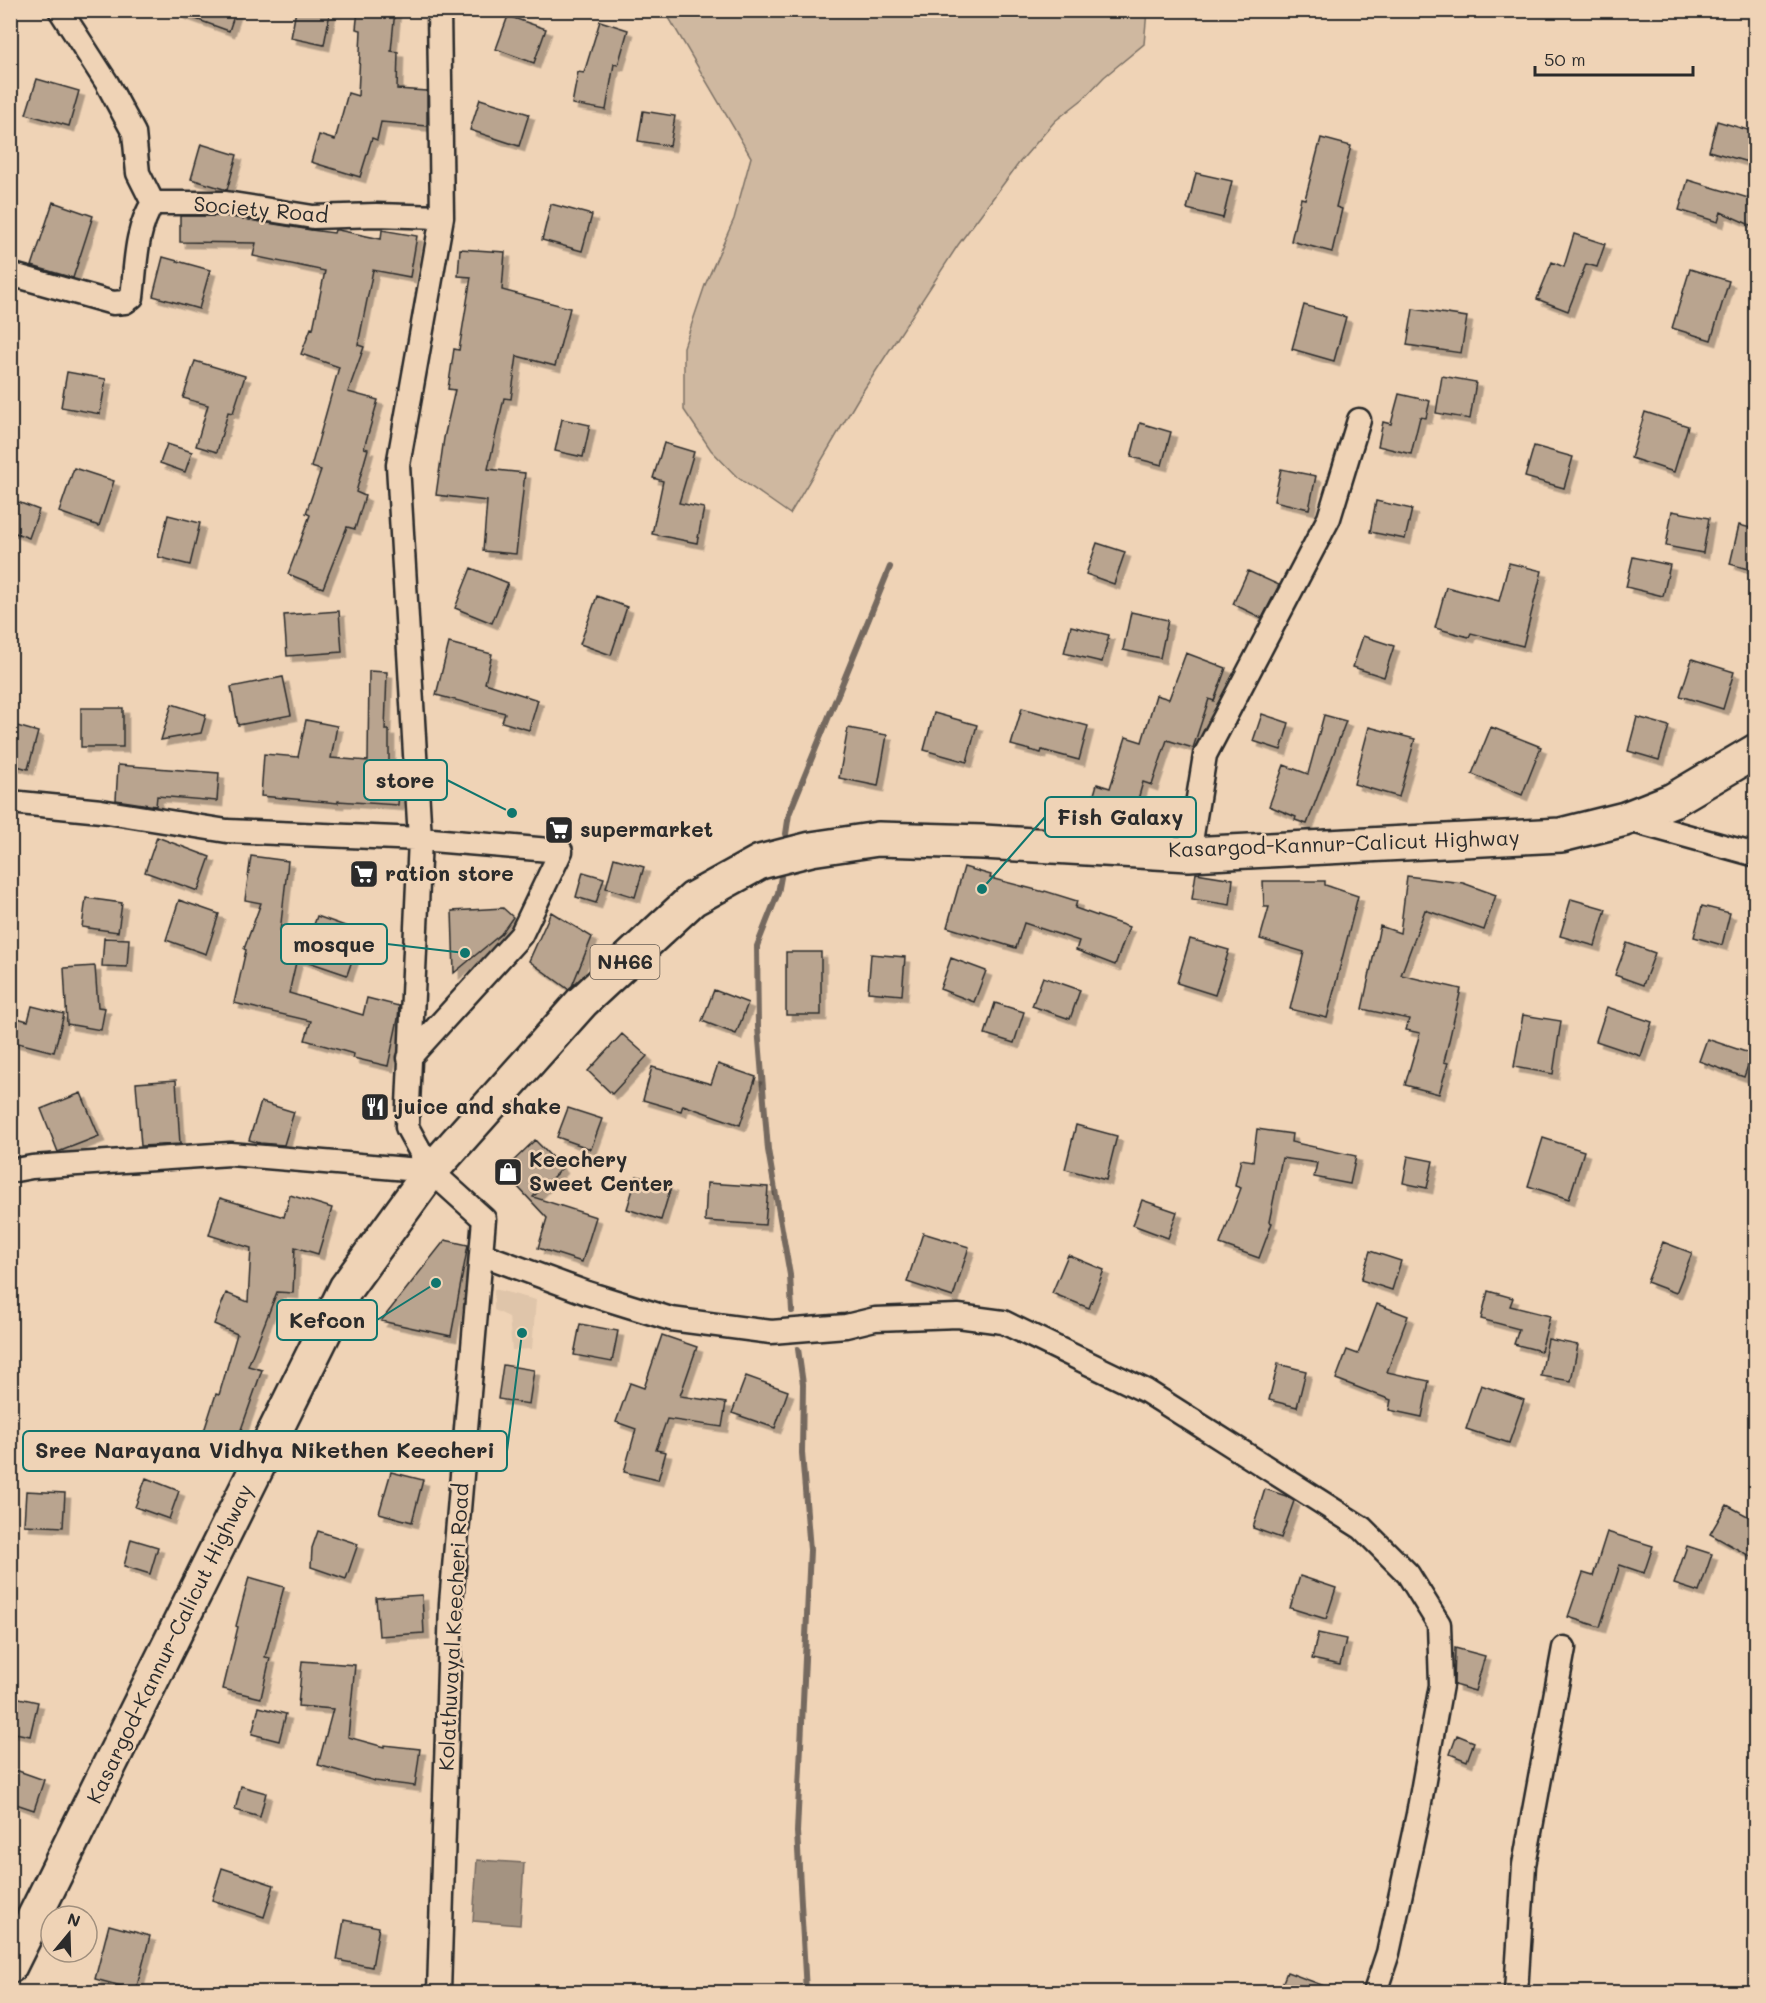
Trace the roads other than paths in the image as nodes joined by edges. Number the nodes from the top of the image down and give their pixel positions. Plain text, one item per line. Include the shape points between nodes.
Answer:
1 (60, 10) edge
2 (439, 10) edge
3 (153, 203) junction
4 (442, 217) junction
5 (10, 274) edge
6 (1359, 420) dead end
7 (1755, 752) edge
8 (10, 802) edge
9 (1625, 819) junction
10 (420, 839) junction
11 (1189, 854) junction
12 (1755, 855) edge
13 (409, 1058) junction
14 (10, 1171) edge
15 (431, 1171) junction
16 (481, 1254) junction
17 (1564, 1648) dead end
18 (10, 1966) edge
19 (439, 1992) edge
20 (1375, 1992) edge
21 (1516, 1992) edge

1 - 3 street via 134,133 138,173
2 - 4 street, Kolathuvayal Keecheri Road
3 - 4 street, Society Road via 226,203 314,218
3 - 5 street via 138,245 132,297 125,302 113,303
4 - 10 street, Kolathuvayal Keecheri Road via 398,465
6 - 11 street via 1329,518 1205,755
7 - 9 highway, Kasargod-Kannur-Calicut Highway / NH66 via 1673,800
8 - 10 street via 101,811 227,831
9 - 11 highway, Kasargod-Kannur-Calicut Highway / NH66 via 1562,835
9 - 12 street
10 - 13 street, Kolathuvayal Keecheri Road
10 - 13 street via 561,851 521,935
11 - 15 highway, Kasargod-Kannur-Calicut Highway / NH66 via 878,839 811,849 760,862 693,899 582,1002
13 - 15 street, Kolathuvayal Keecheri Road via 407,1127
14 - 15 street via 230,1154
15 - 16 street, Kolathuvayal Keecheri Road via 484,1219
15 - 18 highway, Kasargod-Kannur-Calicut Highway / NH66 via 345,1288
16 - 19 street, Kolathuvayal Keecheri Road via 451,1603
16 - 20 street via 671,1319 771,1332 846,1326 874,1319 958,1316 1004,1322 1146,1391 1362,1527 1408,1574 1439,1624 1441,1685 1393,1932
17 - 21 street via 1524,1866

